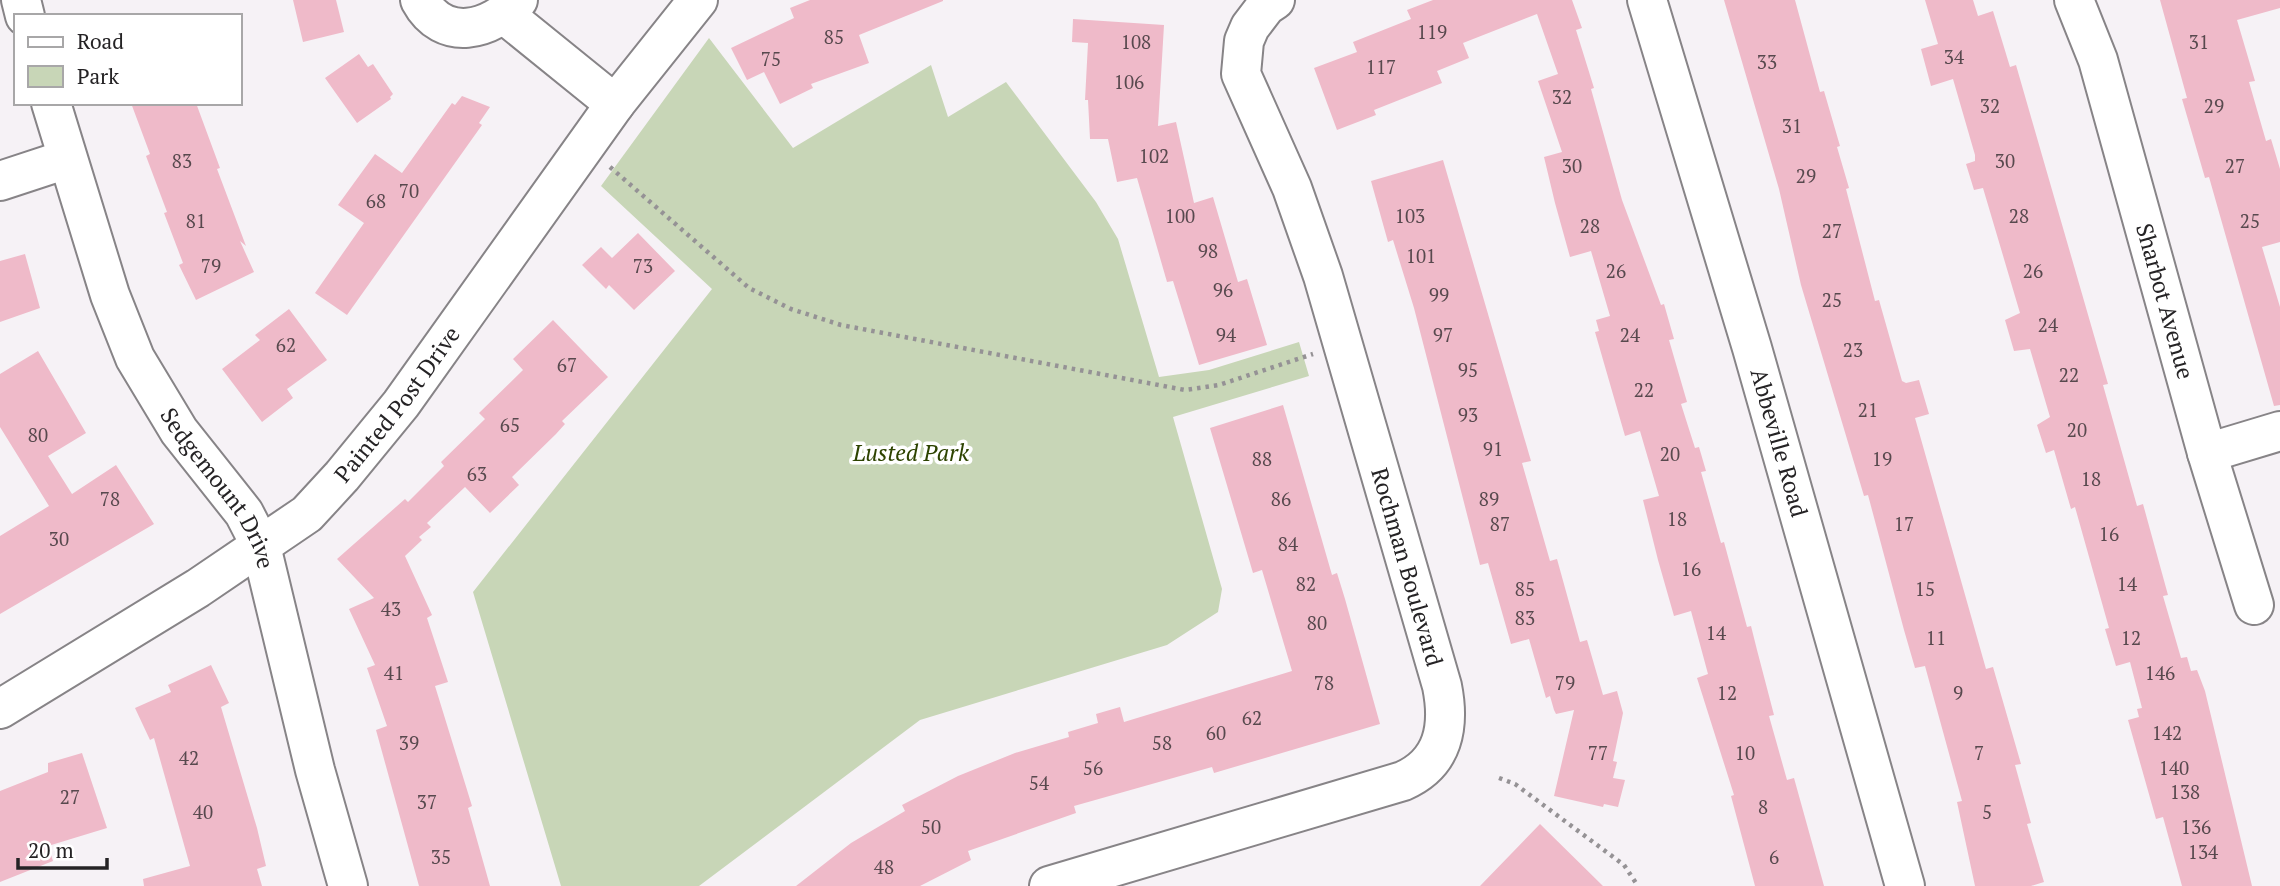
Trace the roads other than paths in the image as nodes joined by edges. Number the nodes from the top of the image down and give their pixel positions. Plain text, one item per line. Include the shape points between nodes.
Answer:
1 (420, 0) edge
2 (698, 0) edge
3 (1275, 0) edge
4 (1647, 0) edge
5 (2074, 0) edge
6 (512, 7) edge
7 (615, 104) junction
8 (52, 105) edge
9 (68, 159) junction
10 (0, 181) edge
11 (2280, 431) edge
12 (2207, 453) junction
13 (261, 546) junction
14 (2254, 605) dead end
15 (0, 709) edge
16 (348, 886) edge
17 (1049, 886) edge
18 (1905, 886) edge

1 - 6 street via 427,13 454,28 487,25
2 - 7 street, Painted Post Drive
3 - 17 street, Rochman Boulevard via 1250,27 1241,74 1308,230 1343,345 1442,686 1446,715 1439,751 1423,770 1403,780
4 - 18 street, Abbeville Road via 1752,348
5 - 12 street, Sharbot Avenue via 2098,60
6 - 7 street
7 - 13 street, Painted Post Drive via 401,404 307,514
8 - 9 street, Sedgemount Drive
9 - 10 street
9 - 13 street, Sedgemount Drive via 110,295 135,358 179,430 244,513
11 - 12 street
12 - 14 street, Sharbot Avenue
13 - 15 street, Painted Post Drive
13 - 16 street, Sedgemount Drive

